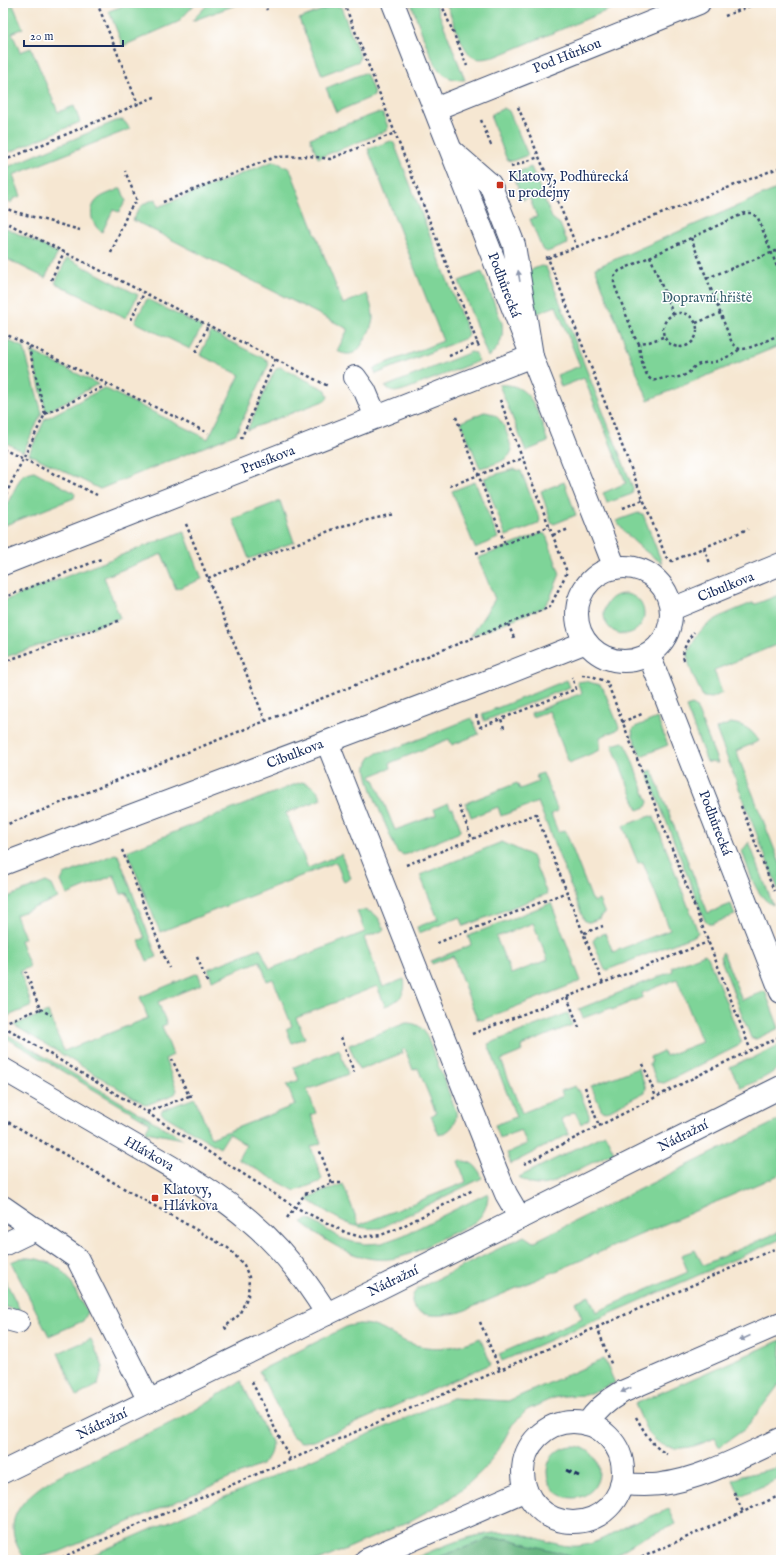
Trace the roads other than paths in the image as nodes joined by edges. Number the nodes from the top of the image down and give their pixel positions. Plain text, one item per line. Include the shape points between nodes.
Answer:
1 (393, 3) edge
2 (699, 3) edge
3 (435, 109) junction
4 (532, 356) junction
5 (355, 377) dead end
6 (376, 417) junction
7 (3, 564) edge
8 (781, 564) edge
9 (615, 568) junction
10 (672, 609) junction
11 (586, 642) junction
12 (649, 655) junction
13 (327, 742) junction
14 (3, 864) edge
15 (781, 992) edge
16 (3, 1069) edge
17 (781, 1087) edge
18 (3, 1207) edge
19 (520, 1218) junction
20 (36, 1229) junction
21 (3, 1246) edge
22 (327, 1314) junction
23 (781, 1323) edge
24 (149, 1401) junction
25 (587, 1424) junction
26 (781, 1440) edge
27 (3, 1472) edge
28 (622, 1484) junction
29 (526, 1490) junction
30 (366, 1560) edge

1 - 3 street, Podhůrecká
2 - 3 street, Pod Hůrkou
3 - 4 street, Podhůrecká
4 - 6 street, Prusíkova
4 - 9 street, Podhůrecká
5 - 6 street via 365,391
6 - 7 street, Prusíkova
8 - 10 street, Cibulkova
9 - 10 street via 637,568 648,573 664,588
9 - 11 street via 602,572 591,580 583,591 577,617 579,630
10 - 12 street via 669,630 664,640
11 - 12 street via 594,651 615,661 627,662
11 - 13 street, Cibulkova
12 - 15 street, Podhůrecká
13 - 14 street, Cibulkova
13 - 19 street via 499,1177
16 - 22 street, Hlávkova via 183,1174 250,1220 292,1265
17 - 19 street, Nádražní
18 - 20 street
19 - 22 street, Nádražní
20 - 21 street
20 - 24 street via 77,1258
22 - 24 street, Nádražní
23 -> 25 street via 622,1392 603,1405
24 - 27 street, Nádražní
25 - 28 street via 605,1434 618,1449 623,1469
25 - 29 street via 557,1424 536,1438 524,1460 522,1475
26 - 28 street via 699,1475 676,1482
28 - 29 street via 616,1498 602,1513 584,1521 574,1522 558,1520 545,1514
29 - 30 street

